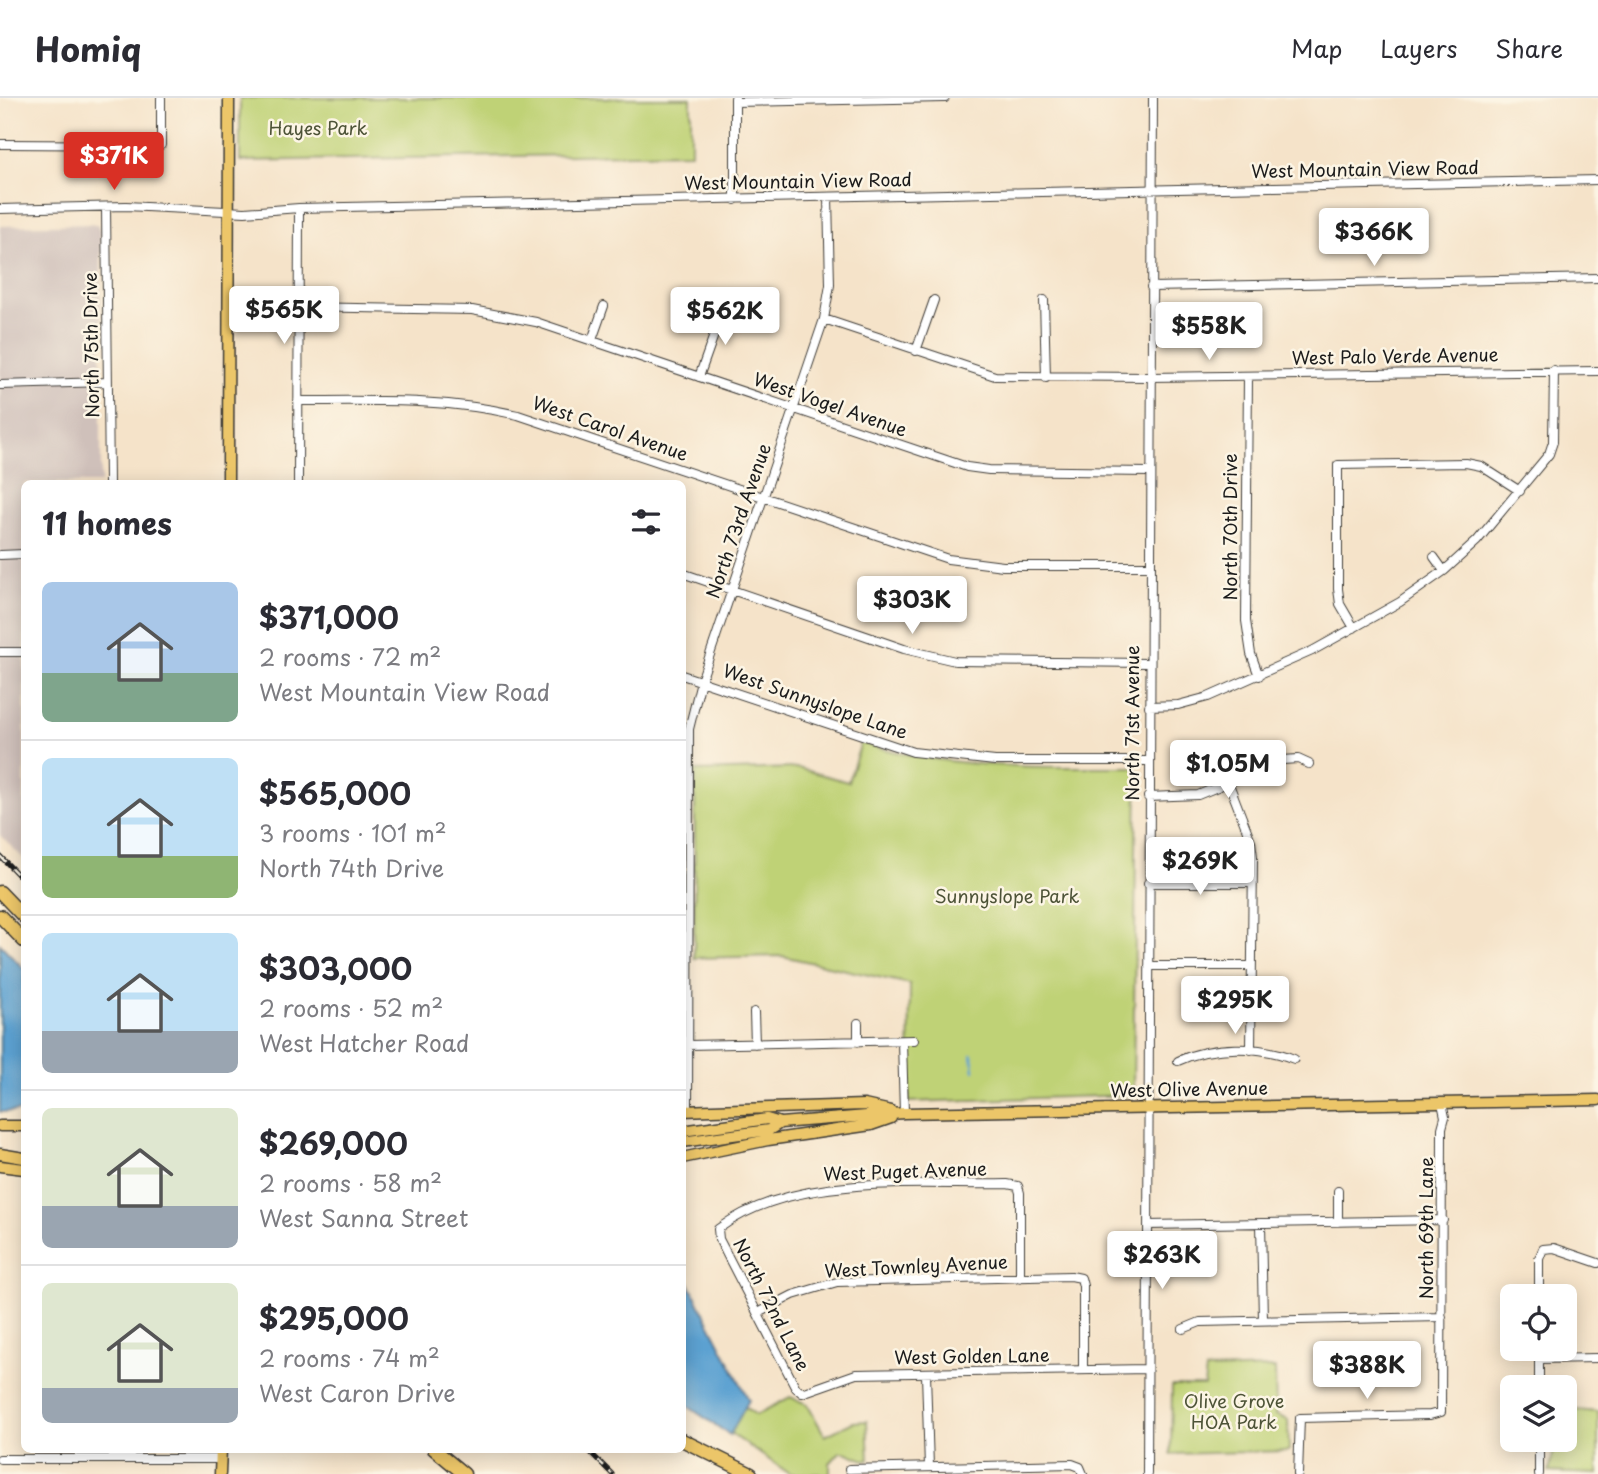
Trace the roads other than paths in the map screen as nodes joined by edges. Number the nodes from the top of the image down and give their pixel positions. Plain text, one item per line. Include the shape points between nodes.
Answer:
1 (161, 98) edge
2 (229, 98) edge
3 (945, 98) edge
4 (1153, 98) edge
5 (735, 100) edge
6 (0, 144) edge
7 (1598, 180) edge
8 (1152, 191) junction
9 (828, 197) junction
10 (734, 200) junction
11 (106, 207) junction
12 (299, 208) junction
13 (0, 209) edge
14 (228, 212) junction
15 (1598, 278) edge
16 (1151, 287) junction
17 (934, 300) dead end
18 (1044, 300) dead end
19 (604, 306) dead end
20 (298, 307) junction
21 (724, 307) dead end
22 (824, 319) junction
23 (592, 340) junction
24 (916, 351) junction
25 (1554, 370) junction
26 (1598, 371) edge
27 (1248, 376) junction
28 (699, 377) junction
29 (1150, 377) junction
30 (1046, 378) junction
31 (107, 382) junction
32 (0, 385) edge
33 (298, 401) junction
34 (794, 408) junction
35 (1150, 472) junction
36 (109, 480) edge
37 (228, 480) edge
38 (298, 480) edge
39 (1520, 491) junction
40 (763, 498) junction
41 (21, 554) edge
42 (0, 555) edge
43 (1434, 557) dead end
44 (1150, 566) junction
45 (1444, 571) junction
46 (686, 574) edge
47 (733, 590) junction
48 (1354, 628) junction
49 (0, 652) edge
50 (21, 652) edge
51 (1149, 663) junction
52 (686, 676) edge
53 (1259, 676) junction
54 (701, 681) junction
55 (1149, 706) junction
56 (1148, 761) junction
57 (1309, 764) dead end
58 (1229, 784) junction
59 (1148, 797) junction
60 (686, 799) edge
61 (1148, 883) junction
62 (1252, 883) junction
63 (0, 892) edge
64 (686, 892) edge
65 (21, 914) edge
66 (0, 916) edge
67 (21, 938) edge
68 (1149, 966) junction
69 (1251, 966) junction
70 (754, 1012) dead end
71 (858, 1023) dead end
72 (902, 1041) junction
73 (914, 1041) dead end
74 (858, 1042) junction
75 (755, 1044) junction
76 (688, 1045) junction
77 (1251, 1051) junction
78 (1294, 1059) dead end
79 (1178, 1061) dead end
80 (686, 1088) edge
81 (1598, 1100) edge
82 (1441, 1103) junction
83 (1149, 1108) junction
84 (686, 1110) edge
85 (904, 1113) junction
86 (780, 1123) junction
87 (0, 1126) edge
88 (21, 1126) edge
89 (686, 1130) edge
90 (686, 1141) edge
91 (0, 1154) edge
92 (686, 1157) edge
93 (21, 1158) edge
94 (0, 1166) edge
95 (21, 1169) edge
96 (1338, 1191) dead end
97 (1443, 1220) junction
98 (1338, 1222) junction
99 (1261, 1223) junction
100 (1147, 1225) junction
101 (718, 1229) joint
102 (1598, 1263) edge
103 (1020, 1278) junction
104 (1539, 1284) edge
105 (758, 1313) junction
106 (1442, 1317) junction
107 (1264, 1320) junction
108 (1183, 1329) dead end
109 (1577, 1357) edge
110 (1598, 1358) edge
111 (1147, 1369) junction
112 (1083, 1370) junction
113 (926, 1374) junction
114 (802, 1393) joint
115 (686, 1442) edge
116 (1539, 1452) edge
117 (439, 1453) edge
118 (221, 1454) edge
119 (0, 1459) edge
120 (929, 1467) junction
121 (849, 1469) dead end
122 (988, 1470) edge
123 (1082, 1470) edge
124 (220, 1474) edge
125 (464, 1474) edge
126 (751, 1474) edge
127 (1147, 1474) edge
128 (1298, 1474) edge
129 (1539, 1474) edge

1 - 6 street via 161,145
2 - 14 main road
3 - 5 street
4 - 8 street, North 71st Avenue
5 - 10 street
7 - 8 street, West Mountain View Road
8 - 9 street, West Mountain View Road
8 - 16 street, North 71st Avenue
9 - 10 street, West Mountain View Road
9 - 22 street, North 73rd Avenue via 830,285
10 - 12 street, West Mountain View Road
11 - 13 street, West Mountain View Road
11 - 14 street, West Mountain View Road
11 - 31 street, North 75th Drive
12 - 14 street, West Mountain View Road
12 - 20 street
14 - 37 main road
15 - 16 street
16 - 29 street, North 71st Avenue
17 - 24 street
18 - 30 street
19 - 23 street
20 - 23 street, West Vogel Avenue via 472,310 536,322
20 - 33 street
21 - 28 street
22 - 24 street, West Palo Verde Avenue
22 - 34 street, North 73rd Avenue
23 - 28 street, West Vogel Avenue
24 - 30 street, West Palo Verde Avenue via 995,376
25 - 26 street, West Palo Verde Avenue
25 - 27 street, West Palo Verde Avenue
25 - 39 street via 1553,442
27 - 29 street, West Palo Verde Avenue
27 - 53 street, North 70th Drive via 1246,621
28 - 34 street, West Vogel Avenue
29 - 30 street, West Palo Verde Avenue
29 - 35 street, North 71st Avenue
31 - 32 street
31 - 36 street, North 75th Drive
33 - 38 street
33 - 40 street, West Carol Avenue via 425,401 484,407 555,426
34 - 35 street, West Vogel Avenue via 967,467
34 - 40 street, North 73rd Avenue
35 - 44 street, North 71st Avenue
39 - 45 street
39 - 48 street via 1481,466 1466,463 1338,466 1338,589 1340,604
40 - 44 street, West Carol Avenue via 968,563
40 - 47 street, North 73rd Avenue
41 - 42 street
43 - 45 street
44 - 51 street, North 71st Avenue
45 - 48 street
46 - 47 street
47 - 51 street via 904,649 955,661
47 - 54 street, North 73rd Avenue
48 - 53 street
49 - 50 street
51 - 55 street, North 71st Avenue
52 - 54 street, West Sunnyslope Lane
53 - 55 street via 1193,702
54 - 56 street, West Sunnyslope Lane via 913,752 995,761
54 - 60 street, North 73rd Avenue via 690,729
55 - 56 street, North 71st Avenue
56 - 59 street, North 71st Avenue
57 - 58 street via 1283,760
58 - 59 street via 1187,797
58 - 62 street via 1251,841
59 - 61 street, North 71st Avenue
61 - 62 street
61 - 68 street, North 71st Avenue
62 - 69 street
63 - 65 highway
64 - 76 street, North 73rd Avenue
66 - 67 highway
68 - 69 street
68 - 83 street, North 71st Avenue
69 - 77 street
70 - 75 street
71 - 74 street
72 - 73 street
72 - 74 street
72 - 85 street
74 - 75 street
75 - 76 street
76 - 80 street, North 73rd Avenue
77 - 78 street via 1273,1051
77 - 79 street via 1200,1051
81 - 82 main road, West Olive Avenue
82 - 83 main road, West Olive Avenue
82 - 97 street, North 69th Lane
83 - 85 main road, West Olive Avenue
83 - 100 street, North 71st Avenue
84 - 85 main road via 864,1105
85 - 86 main road, West Olive Avenue
85 - 92 main road via 871,1125
86 - 89 main road, West Olive Avenue via 767,1119
86 - 90 main road, West Olive Avenue via 769,1130
87 - 88 main road
91 - 93 main road
94 - 95 main road
96 - 98 street
97 - 98 street
97 - 106 street, North 69th Lane
98 - 99 street
99 - 100 street
99 - 107 street
100 - 111 street, North 71st Avenue
101 - 103 street, West Puget Avenue via 773,1202 817,1190 1018,1186
101 - 105 street, North 72nd Lane
102 - 104 street via 1554,1248 1543,1250
103 - 105 street, West Townley Avenue via 837,1282 793,1295
103 - 112 street, West Townley Avenue via 1081,1278
105 - 114 street, North 72nd Lane
106 - 107 street
106 - 128 street, North 69th Lane via 1441,1412 1300,1418
107 - 108 street via 1200,1322
109 - 110 street
111 - 112 street, West Golden Lane
111 - 127 street, North 71st Avenue
112 - 113 street, West Golden Lane
113 - 114 street, West Golden Lane via 856,1374
113 - 120 street
115 - 126 highway
116 - 129 street
117 - 125 highway
118 - 119 street
118 - 124 main road
120 - 121 street
120 - 122 street
122 - 123 street via 1072,1464

